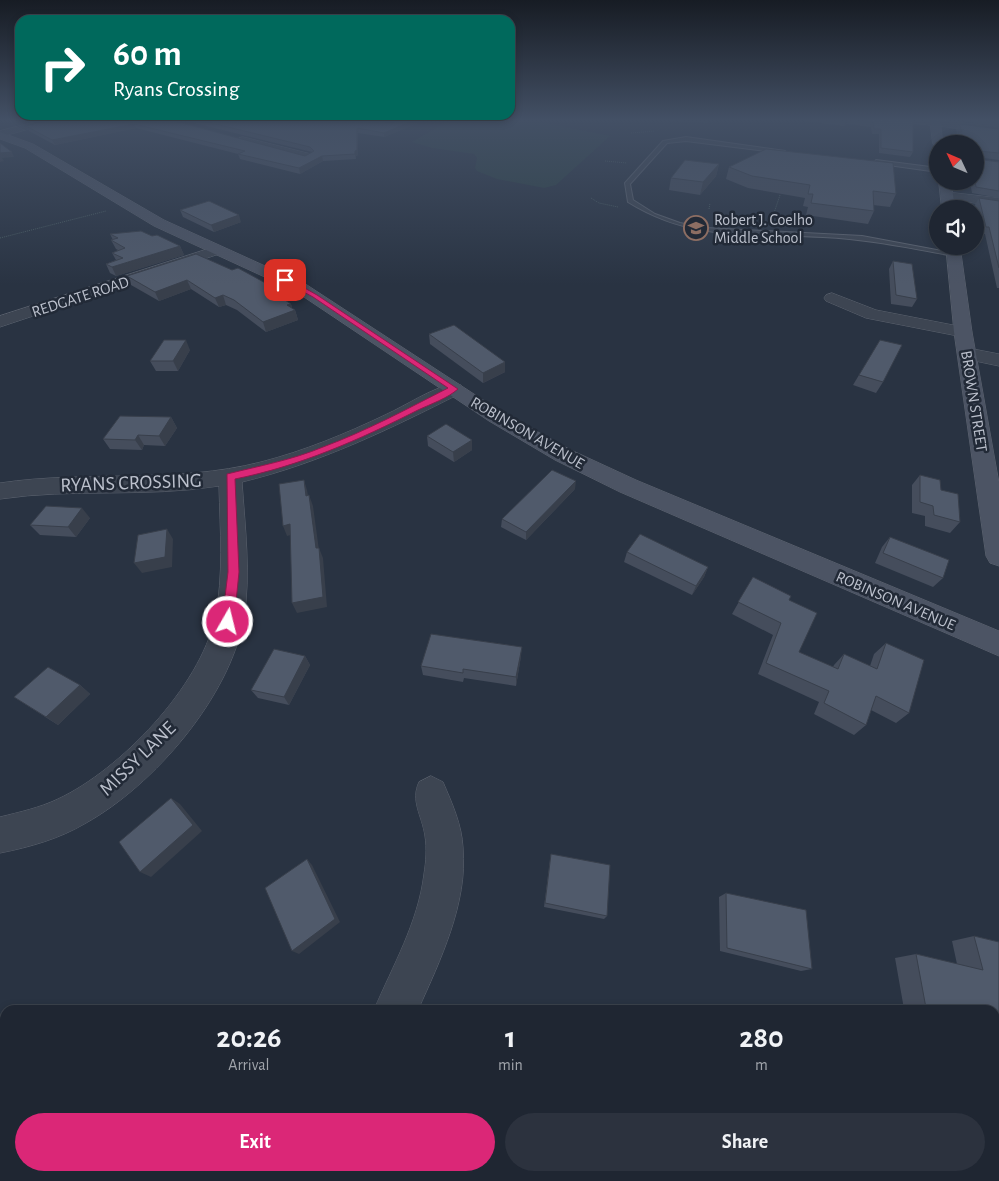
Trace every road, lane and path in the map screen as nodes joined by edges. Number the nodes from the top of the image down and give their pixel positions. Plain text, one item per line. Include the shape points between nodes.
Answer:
1 (76, 174) edge
2 (636, 174) edge
3 (780, 194) edge
4 (591, 198) dead end
5 (984, 202) edge
6 (999, 202) edge
7 (710, 203) dead end
8 (128, 206) junction
9 (621, 207) dead end
10 (709, 210) dead end
11 (774, 213) dead end
12 (0, 238) edge
13 (929, 247) edge
14 (217, 250) junction
15 (955, 255) edge
16 (832, 298) dead end
17 (0, 322) edge
18 (964, 332) junction
19 (968, 354) junction
20 (999, 360) edge
21 (454, 389) junction
22 (230, 477) junction
23 (0, 491) edge
24 (999, 556) edge
25 (999, 644) edge
26 (431, 794) dead end
27 (0, 836) edge
28 (398, 1005) edge

1 - 8 street, ROBINSON AVENUE
2 - 13 lane via 627,184 630,201 644,212 680,224 724,232 848,236
3 - 11 path
4 - 9 path
5 - 6 street
7 - 10 path
8 - 12 path
8 - 14 street, ROBINSON AVENUE
14 - 17 street, REDGATE ROAD
14 - 21 street, ROBINSON AVENUE via 315,296
15 - 18 street, BROWN STREET
16 - 18 street via 872,314
18 - 19 street, BROWN STREET
19 - 20 street
19 - 24 street, BROWN STREET
21 - 22 street, RYANS CROSSING via 325,450
21 - 25 street, ROBINSON AVENUE via 538,442 593,470
22 - 23 street, RYANS CROSSING via 159,484 56,483
22 - 27 street, MISSY LANE via 233,572 228,622 220,650 194,696 154,748 96,798 40,826
26 - 28 street via 441,825 445,857 440,889 416,968

